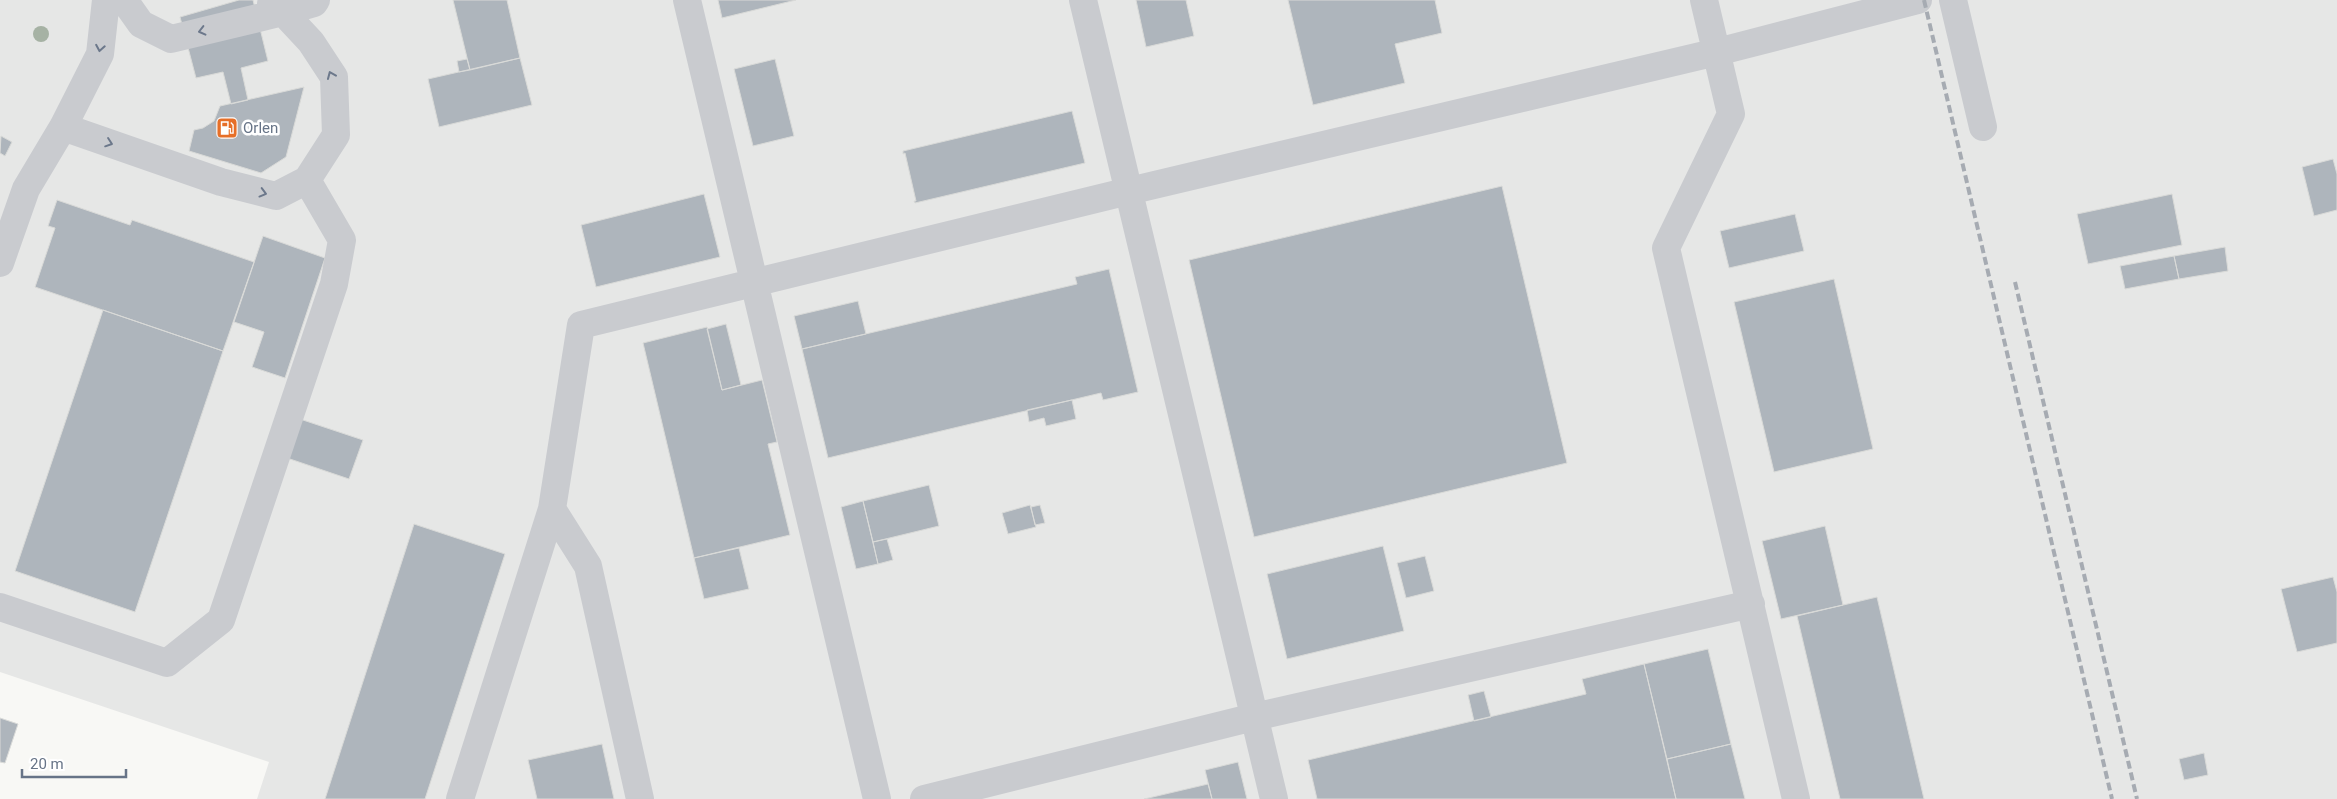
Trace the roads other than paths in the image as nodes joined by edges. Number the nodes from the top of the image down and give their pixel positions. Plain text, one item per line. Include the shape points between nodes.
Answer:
1 (106, 0) edge
2 (124, 0) edge
3 (316, 0) edge
4 (687, 0) edge
5 (1083, 0) edge
6 (1704, 0) edge
7 (1918, 0) edge
8 (1953, 0) edge
9 (274, 6) edge
10 (1717, 52) junction
11 (63, 127) junction
12 (1983, 127) dead end
13 (307, 180) junction
14 (1129, 191) junction
15 (0, 264) edge
16 (754, 282) junction
17 (552, 509) junction
18 (1751, 604) junction
19 (0, 607) edge
20 (1254, 717) junction
21 (460, 799) edge
22 (640, 799) edge
23 (877, 799) edge
24 (924, 799) edge
25 (1274, 799) edge
26 (1796, 799) edge

1 -> 11 lane via 100,54
9 -> 2 lane via 171,39 141,24
3 - 9 lane via 314,3
4 - 16 lane
5 - 14 lane
6 - 10 lane
7 - 10 lane
8 - 12 lane
13 -> 9 lane via 336,135 334,77 311,42
10 - 14 lane
10 - 18 lane via 1731,114 1666,248
11 -> 13 lane via 222,182 276,196
11 - 15 lane via 26,189
13 - 19 lane via 342,240 334,284 221,620 167,663
14 - 16 lane
14 - 20 lane
16 - 17 lane via 581,325
16 - 23 lane
17 - 21 lane
17 - 22 lane via 588,566
18 - 20 lane
18 - 26 lane
20 - 24 lane
20 - 25 lane

